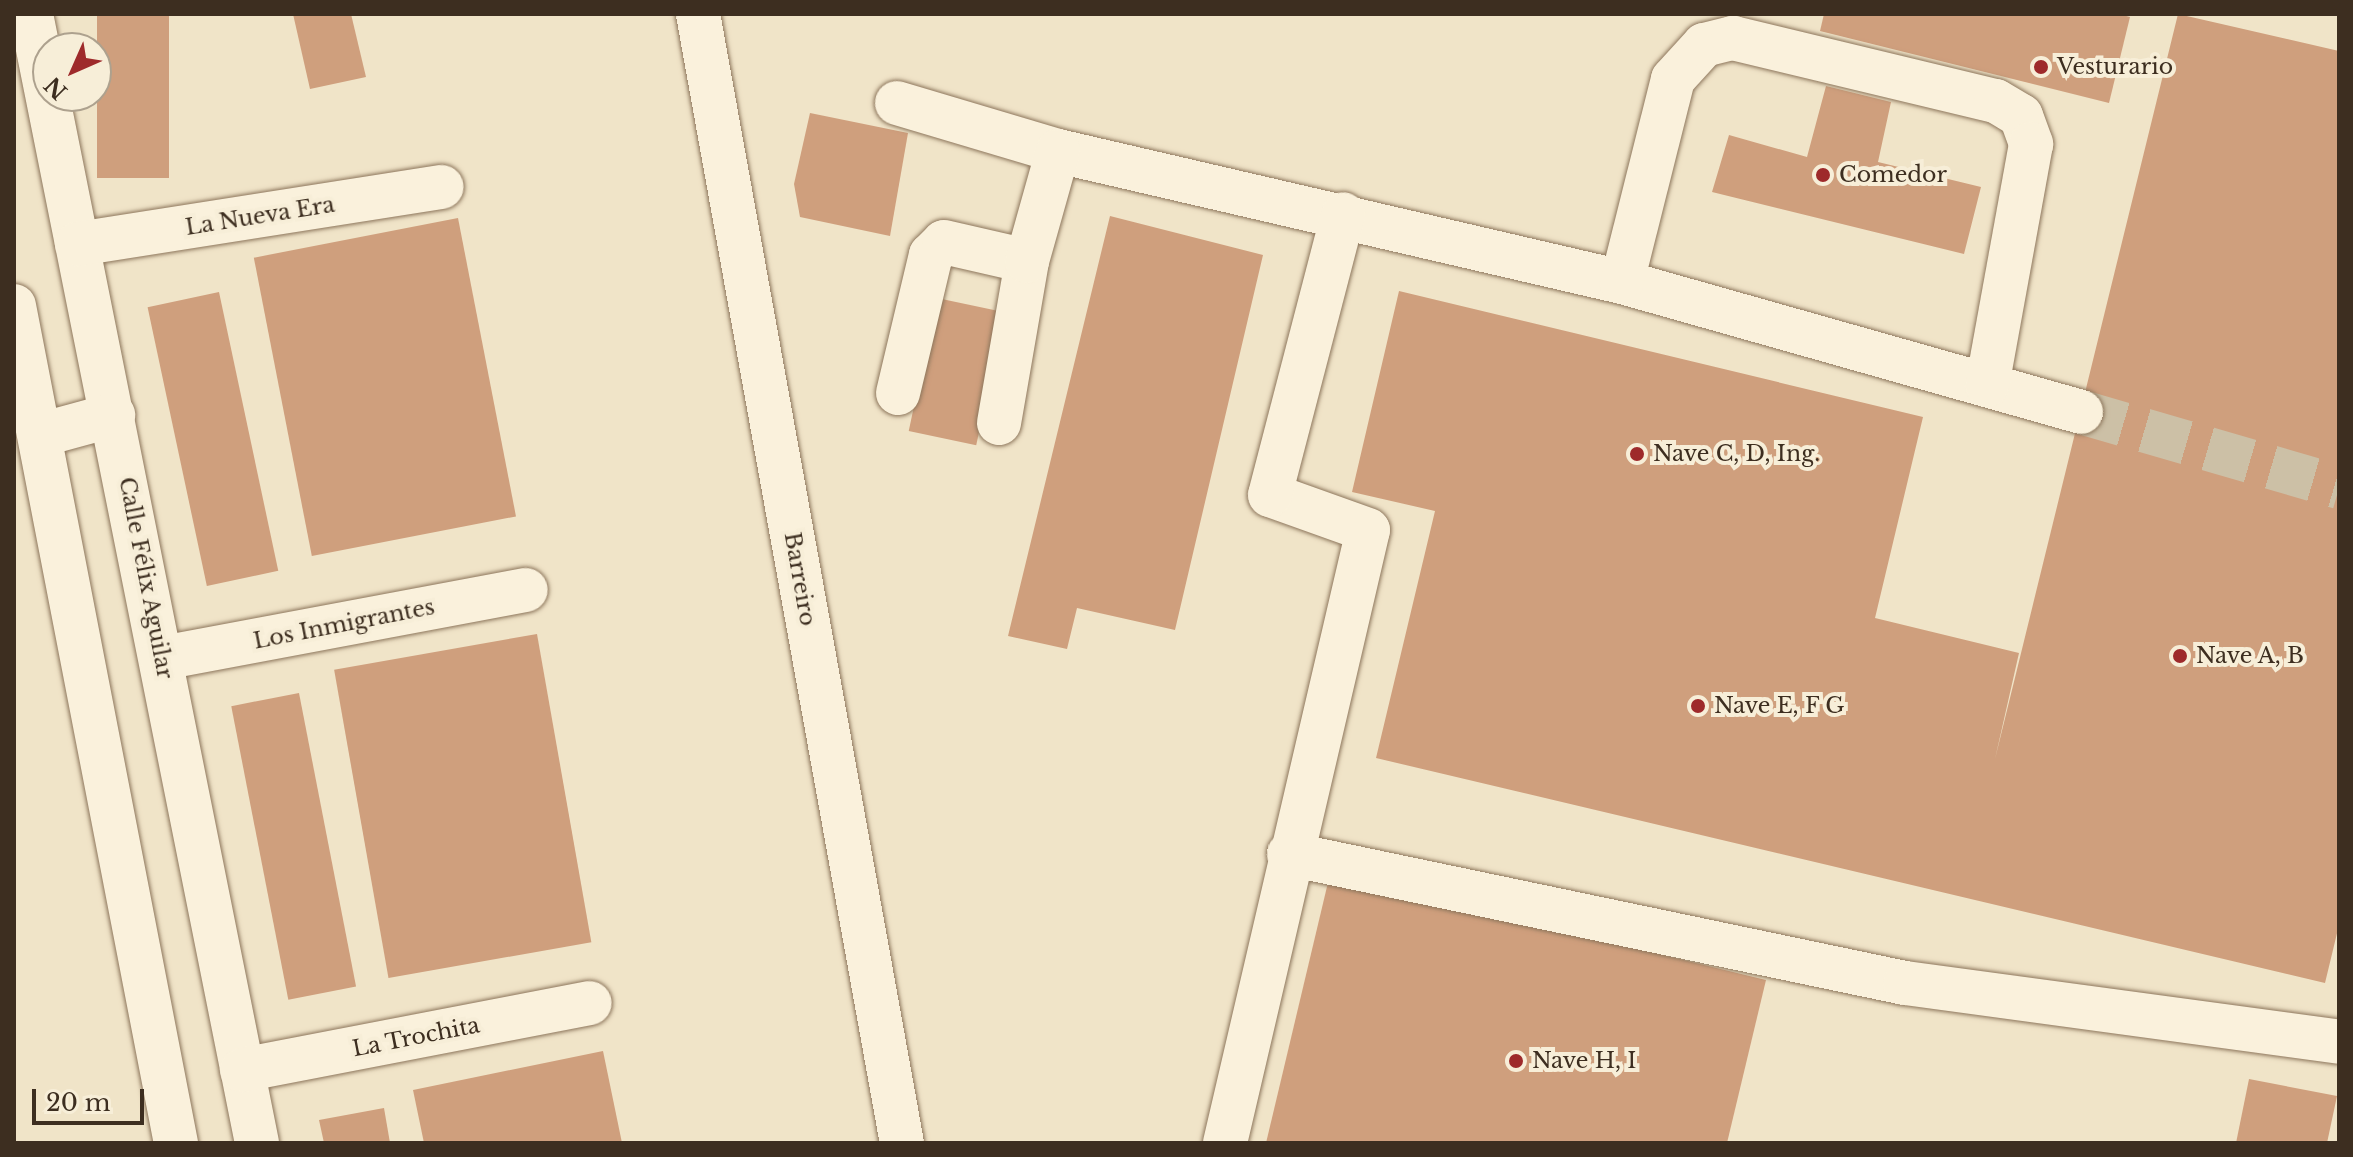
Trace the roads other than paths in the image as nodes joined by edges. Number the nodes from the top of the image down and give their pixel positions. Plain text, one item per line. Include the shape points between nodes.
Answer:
1 (31, 14) edge
2 (698, 14) edge
3 (897, 103) dead end
4 (1058, 151) junction
5 (442, 187) dead end
6 (1343, 214) junction
7 (77, 244) junction
8 (1027, 261) junction
9 (1622, 282) junction
10 (14, 306) edge
11 (1987, 385) junction
12 (898, 393) dead end
13 (2081, 412) tunnel mouth
14 (113, 415) junction
15 (999, 423) dead end
16 (40, 435) junction
17 (526, 590) dead end
18 (162, 658) junction
19 (1289, 854) junction
20 (590, 1003) dead end
21 (2339, 1042) edge
22 (242, 1070) junction
23 (176, 1143) edge
24 (257, 1143) edge
25 (902, 1143) edge
26 (1225, 1143) edge

1 - 7 street, Calle Félix Aguilar
2 - 25 street, Barreiro
3 - 4 street
4 - 6 street
4 - 8 street
5 - 7 street, La Nueva Era
6 - 9 street
6 - 19 street via 1270,495 1368,530
7 - 14 street, Calle Félix Aguilar
8 - 12 street via 944,242 931,255
8 - 15 street
9 - 11 street
9 - 11 street via 1673,79 1704,45 1733,38 1996,101 2021,116 2031,144
10 - 16 street
11 - 13 street
14 - 16 street
14 - 18 street, Calle Félix Aguilar
16 - 23 street
17 - 18 street, Los Inmigrantes
18 - 22 street, Calle Félix Aguilar
19 - 21 street via 1905,983
19 - 26 street
20 - 22 street, La Trochita
22 - 24 street, Calle Félix Aguilar

